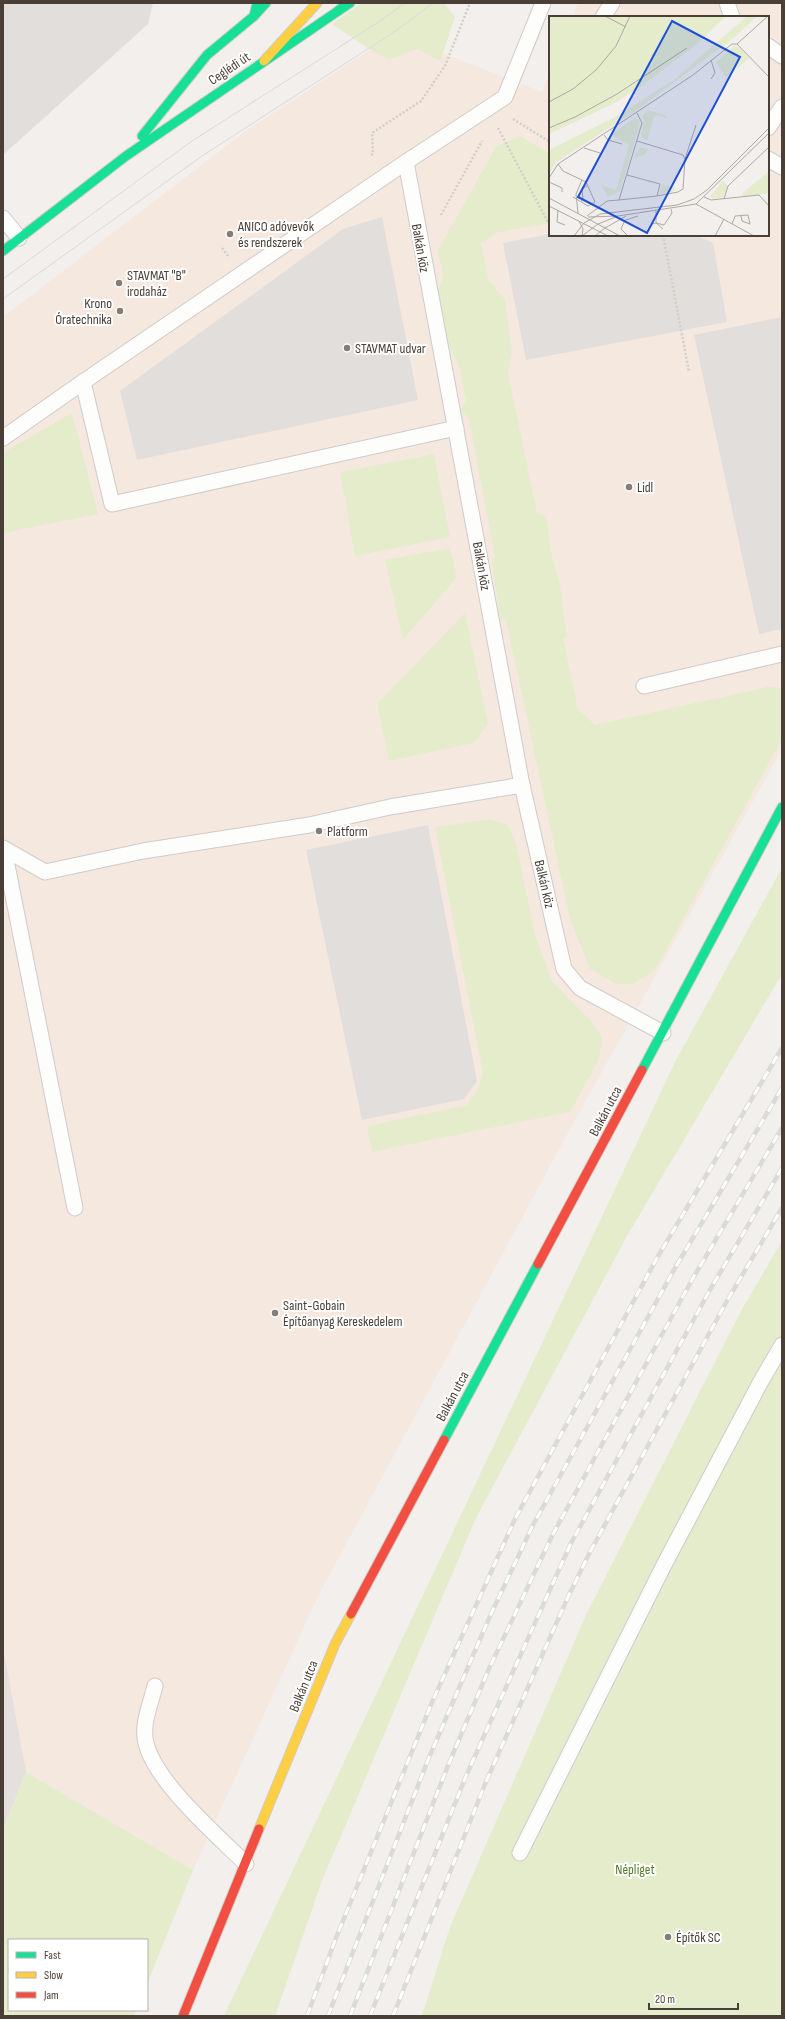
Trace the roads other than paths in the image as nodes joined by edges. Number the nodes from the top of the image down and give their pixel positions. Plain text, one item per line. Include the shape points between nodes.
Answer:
1 (257, 3) edge
2 (266, 3) edge
3 (317, 3) edge
4 (347, 3) edge
5 (350, 3) edge
6 (543, 3) edge
7 (612, 3) edge
8 (727, 3) edge
9 (338, 11) junction
10 (254, 16) junction
11 (604, 16) edge
12 (732, 16) edge
13 (769, 47) edge
14 (782, 56) edge
15 (264, 61) junction
16 (782, 107) edge
17 (769, 126) edge
18 (126, 156) junction
19 (769, 160) edge
20 (406, 162) junction
21 (782, 167) edge
22 (3, 218) edge
23 (19, 238) junction
24 (3, 251) edge
25 (83, 382) junction
26 (456, 428) junction
27 (3, 438) edge
28 (782, 654) edge
29 (644, 686) dead end
30 (522, 784) junction
31 (782, 807) edge
32 (4, 849) edge
33 (663, 1032) junction
34 (75, 1208) dead end
35 (782, 1346) edge
36 (155, 1686) dead end
37 (520, 1853) dead end
38 (246, 1864) junction
39 (183, 2016) edge

1 - 10 street
2 - 10 street, Ceglédi út
3 - 15 street
4 - 9 street, Ceglédi út
5 - 9 street
6 - 20 lane via 502,104
7 - 11 lane
8 - 12 lane
9 - 15 street, Ceglédi út
10 - 18 street, Ceglédi út via 207,56
13 - 14 lane
15 - 18 street, Ceglédi út
16 - 17 lane
18 - 23 street, Ceglédi út
19 - 21 lane
20 - 25 lane
20 - 26 lane, Balkán köz
22 - 23 lane
23 - 24 street, Ceglédi út
25 - 26 lane via 112,504
25 - 27 lane
26 - 30 lane, Balkán köz
28 - 29 lane
30 - 32 lane via 390,807 309,825 143,851 46,872
30 - 33 lane, Balkán köz via 564,969 580,988
31 - 33 street, Balkán utca
32 - 34 lane
33 - 38 street, Balkán utca via 335,1644
35 - 37 lane via 668,1558
36 - 38 lane via 145,1728 145,1742 151,1758 166,1783
38 - 39 street, Balkán utca

